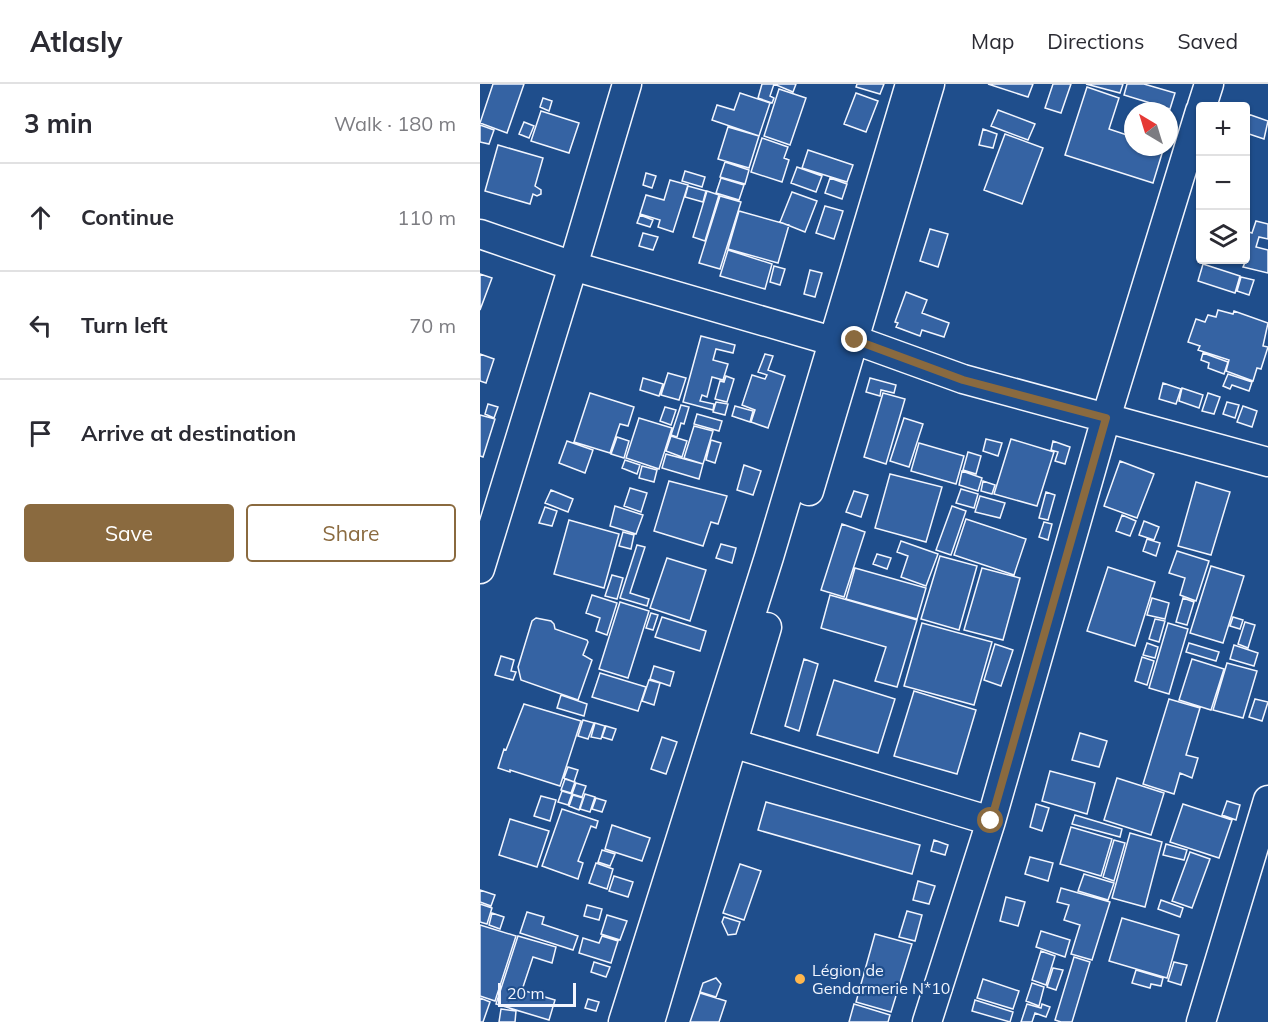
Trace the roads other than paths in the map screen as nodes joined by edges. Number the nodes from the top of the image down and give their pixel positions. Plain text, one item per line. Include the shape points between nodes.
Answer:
1 (627, 84) edge
2 (910, 84) edge
3 (930, 84) edge
4 (1209, 84) edge
5 (1203, 102) edge
6 (1196, 124) edge
7 (480, 234) edge
8 (573, 266) junction
9 (843, 340) junction
10 (1106, 418) junction
11 (1268, 462) edge
12 (480, 569) edge
13 (732, 743) junction
14 (1268, 800) edge
15 (991, 821) junction
16 (623, 1022) edge
17 (650, 1022) edge
18 (927, 1022) edge
19 (1201, 1022) edge

1 - 8 street
2 - 9 street
3 - 9 street
4 - 5 street
6 - 10 street
7 - 8 street
8 - 9 street
8 - 12 street
9 - 10 street via 963,380
9 - 13 street
9 - 16 street via 769,557
10 - 11 street
10 - 15 street
13 - 15 street
13 - 17 street
14 - 19 street
15 - 18 street

